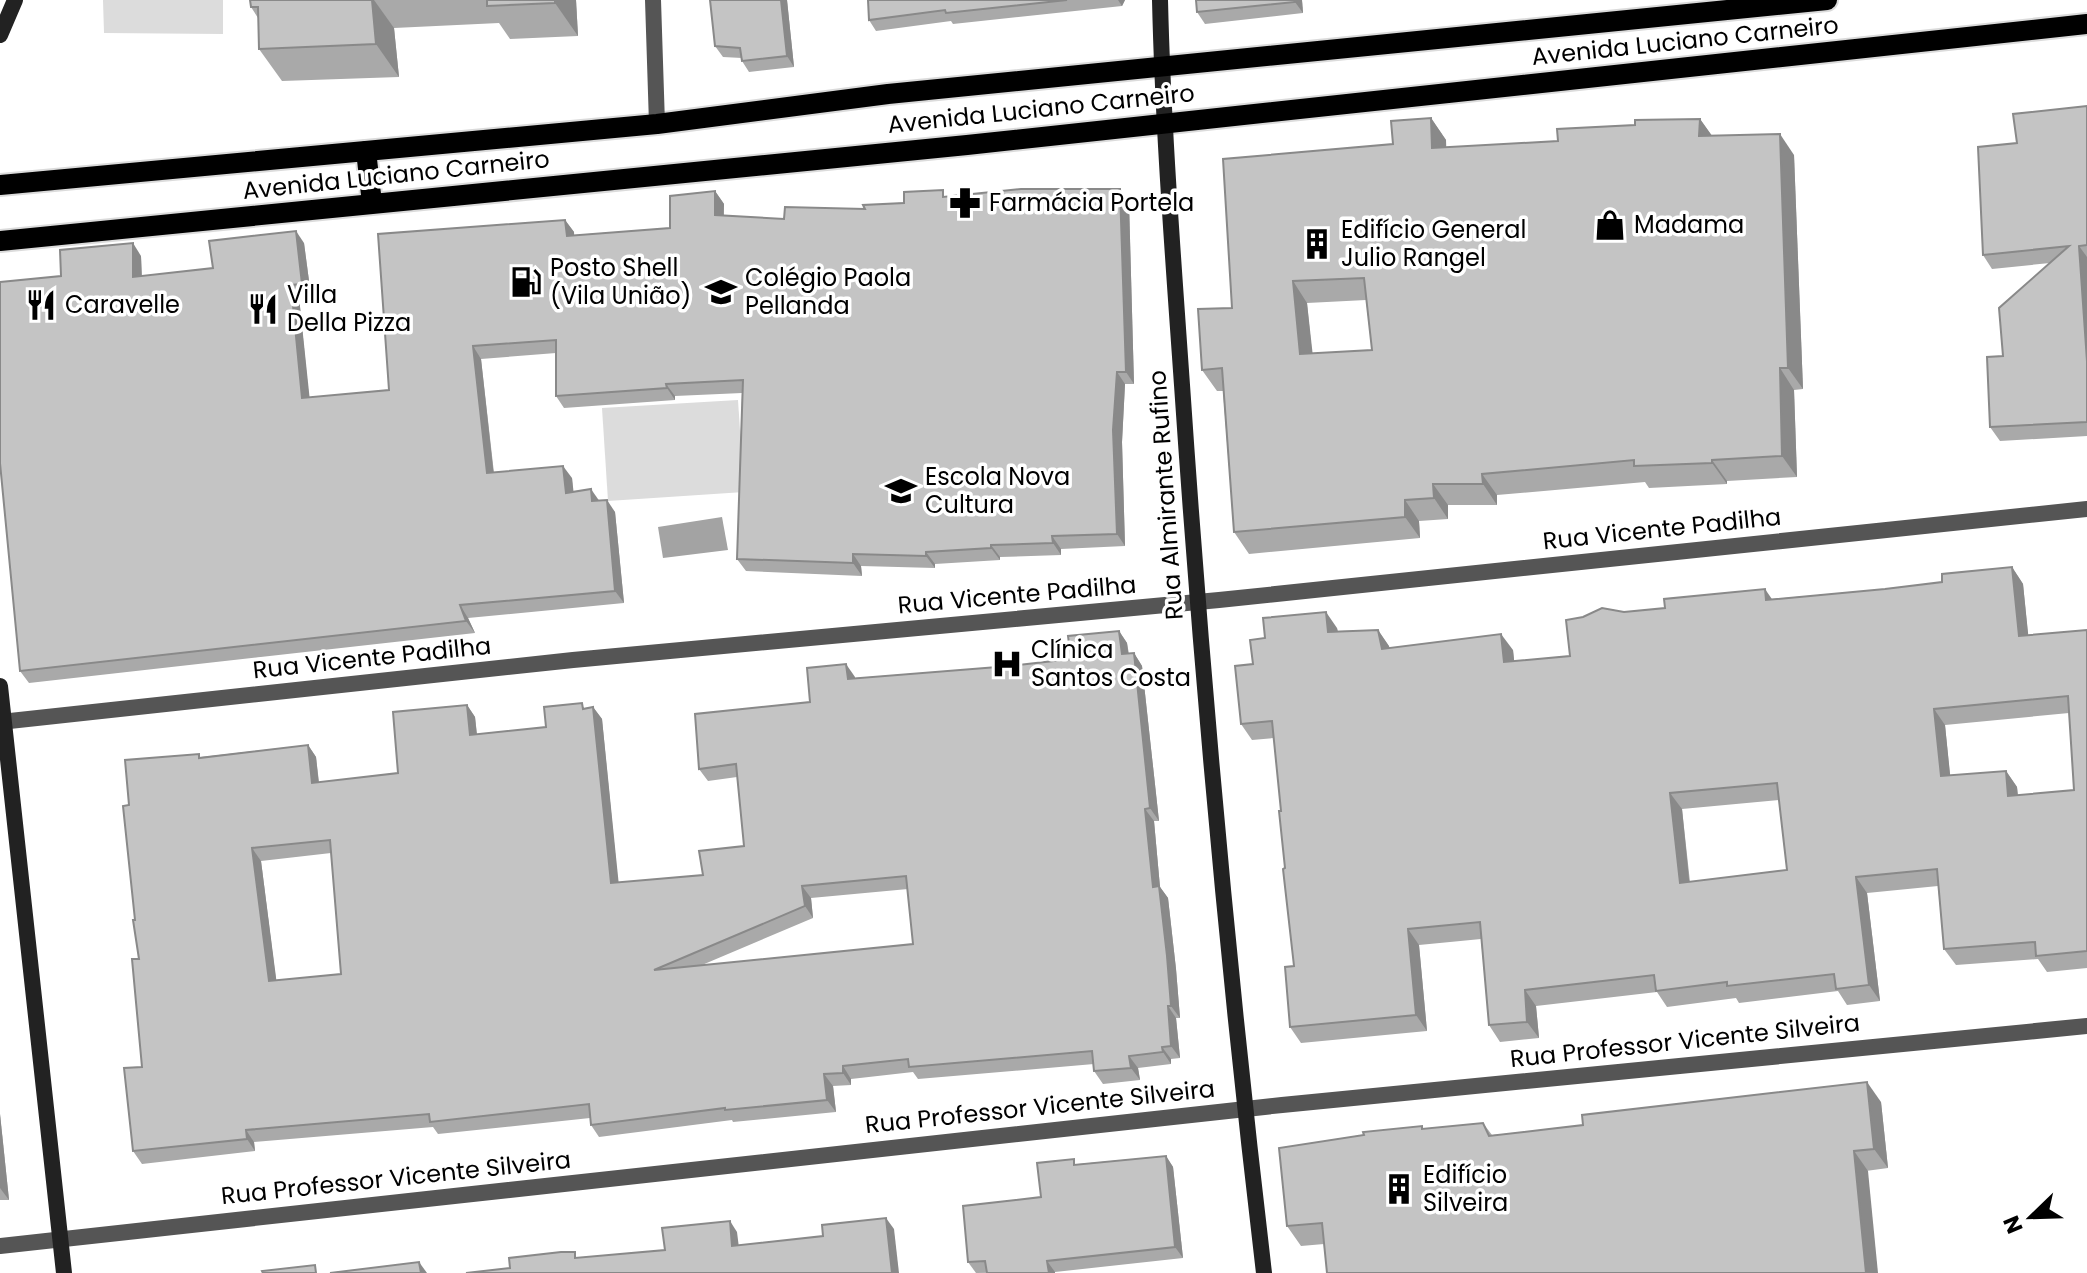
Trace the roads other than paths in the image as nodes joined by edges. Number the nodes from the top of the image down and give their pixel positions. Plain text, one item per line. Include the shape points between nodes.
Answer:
1 (15, 0) edge
2 (653, 0) edge
3 (1160, 0) edge
4 (1827, 0) edge
5 (1706, 7) edge
6 (2087, 24) edge
7 (0, 35) edge
8 (1161, 66) junction
9 (1164, 122) junction
10 (657, 124) junction
11 (366, 151) junction
12 (0, 185) edge
13 (372, 203) junction
14 (0, 241) edge
15 (2087, 509) edge
16 (1196, 602) junction
17 (0, 686) edge
18 (2, 722) edge
19 (2087, 1026) edge
20 (1245, 1109) junction
21 (61, 1239) junction
22 (0, 1246) edge
23 (64, 1273) edge
24 (1264, 1273) edge

1 - 7 street
2 - 10 street
3 - 8 street, Rua Almirante Rufino
4 - 5 main road, Avenida Luciano Carneiro
5 - 8 main road, Avenida Luciano Carneiro
6 - 9 main road, Avenida Luciano Carneiro
8 - 9 street, Rua Almirante Rufino
8 - 10 main road, Avenida Luciano Carneiro
9 - 13 main road, Avenida Luciano Carneiro
9 - 16 street, Rua Almirante Rufino
10 - 11 main road, Avenida Luciano Carneiro
11 - 12 main road, Avenida Luciano Carneiro
11 - 13 main road
13 - 14 main road, Avenida Luciano Carneiro
15 - 16 street, Rua Vicente Padilha
16 - 18 street, Rua Vicente Padilha via 573,660
16 - 20 street, Rua Almirante Rufino
17 - 18 street
18 - 21 street
19 - 20 street, Rua Professor Vicente Silveira
20 - 21 street, Rua Professor Vicente Silveira
20 - 24 street, Rua Almirante Rufino
21 - 22 street, Rua Professor Vicente Silveira
21 - 23 street

